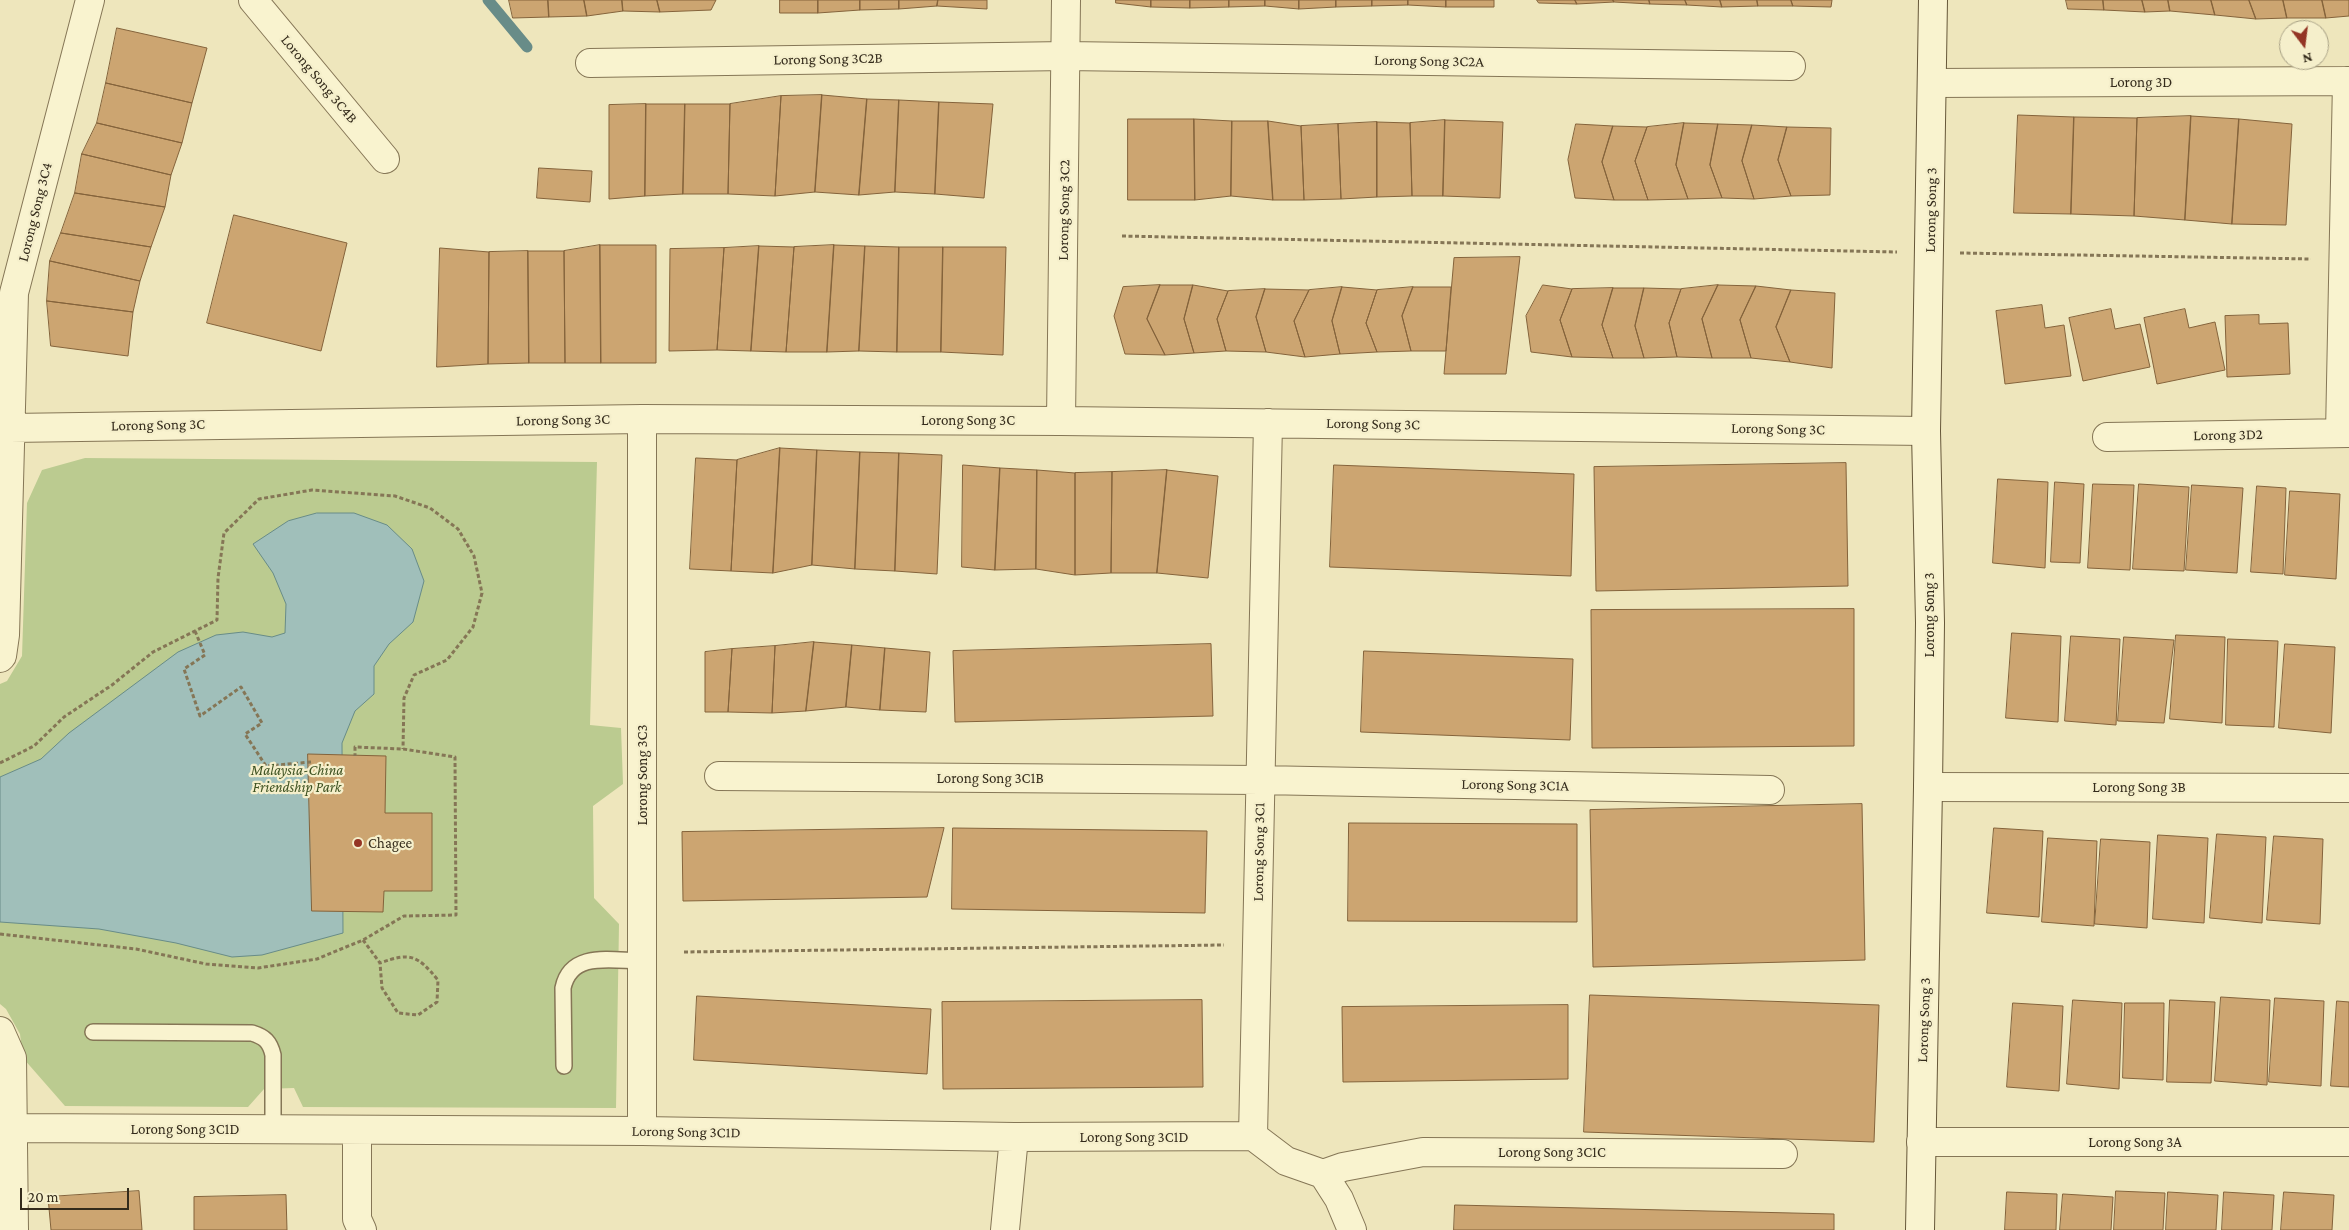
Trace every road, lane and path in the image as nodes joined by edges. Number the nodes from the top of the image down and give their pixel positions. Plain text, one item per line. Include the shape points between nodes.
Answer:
1 (90, 0) edge
2 (253, 0) edge
3 (1066, 0) edge
4 (1934, 0) edge
5 (1066, 56) junction
6 (590, 63) dead end
7 (1791, 66) dead end
8 (2348, 81) edge
9 (1934, 83) junction
10 (385, 159) dead end
11 (1122, 236) dead end
12 (1930, 252) junction
13 (2344, 260) junction
14 (7, 294) edge
15 (642, 419) junction
16 (1061, 420) junction
17 (1268, 423) junction
18 (10, 428) junction
19 (1926, 431) junction
20 (2344, 433) edge
21 (2107, 437) dead end
22 (195, 631) junction
23 (0, 658) edge
24 (403, 748) junction
25 (355, 756) dead end
26 (310, 762) dead end
27 (0, 763) edge
28 (719, 776) dead end
29 (1260, 780) junction
30 (1928, 786) junction
31 (2349, 788) edge
32 (1770, 790) dead end
33 (0, 934) edge
34 (363, 940) junction
35 (1257, 945) junction
36 (684, 952) dead end
37 (642, 961) junction
38 (380, 963) junction
39 (0, 1031) edge
40 (93, 1032) dead end
41 (564, 1066) dead end
42 (13, 1128) junction
43 (273, 1130) junction
44 (357, 1130) junction
45 (642, 1131) junction
46 (1253, 1136) junction
47 (1014, 1137) junction
48 (1921, 1142) junction
49 (2349, 1142) edge
50 (1783, 1154) dead end
51 (1323, 1174) junction
52 (14, 1230) edge
53 (362, 1230) edge
54 (1005, 1230) edge
55 (1352, 1230) edge
56 (1920, 1230) edge

1 - 14 street, Lorong Song 3C4
2 - 10 street, Lorong Song 3C4B
3 - 5 street, Lorong Song 3C2
4 - 9 street, Lorong Song 3
5 - 6 street, Lorong Song 3C2B
5 - 7 street, Lorong Song 3C2A
5 - 16 street, Lorong Song 3C2
8 - 9 street, Lorong 3D
8 - 13 street
9 - 12 street, Lorong Song 3
11 - 12 path
12 - 13 path
12 - 19 street, Lorong Song 3
13 - 20 street
14 - 18 street, Lorong Song 3C4
15 - 16 street, Lorong Song 3C
15 - 18 street, Lorong Song 3C
15 - 37 street, Lorong Song 3C3
16 - 17 street, Lorong Song 3C
17 - 19 street, Lorong Song 3C
17 - 29 street, Lorong Song 3C1
18 - 23 street, Lorong Song 3C4 via 6,635
19 - 30 street, Lorong Song 3 via 1930,623
20 - 21 street, Lorong 3D2
22 - 24 path via 217,620 224,533 259,499 312,490 357,492 395,496 430,508 458,529 474,556 482,594 474,628 447,660 414,675 404,698
22 - 26 path via 205,655 184,669 200,716 241,687 262,722 245,734 266,766
22 - 27 path via 153,652 64,717 34,746
24 - 25 path via 355,746
24 - 34 path via 455,757 456,915 404,916
28 - 29 street, Lorong Song 3C1B
29 - 32 street, Lorong Song 3C1A
29 - 35 street, Lorong Song 3C1
30 - 31 street, Lorong Song 3B
30 - 48 street, Lorong Song 3
33 - 34 path via 136,949 206,964 258,968 317,959
34 - 38 path
35 - 36 path
35 - 46 street, Lorong Song 3C1
37 - 41 lane via 590,960 571,968 563,988
37 - 45 street, Lorong Song 3C3
38 - 38 path via 382,988 398,1013 418,1015 436,1002 438,980 422,960 400,956
39 - 42 street via 12,1058
40 - 43 lane via 252,1033 263,1036 273,1055
42 - 43 street, Lorong Song 3C1D
42 - 52 street
43 - 44 street, Lorong Song 3C1D
44 - 45 street, Lorong Song 3C1D
44 - 53 street via 357,1219
45 - 47 street, Lorong Song 3C1D
46 - 47 street, Lorong Song 3C1D
46 - 51 street via 1286,1161
47 - 54 street
48 - 49 street, Lorong Song 3A
48 - 56 street, Lorong Song 3
50 - 51 street, Lorong Song 3C1C via 1423,1152 1343,1167
51 - 55 street via 1339,1199

